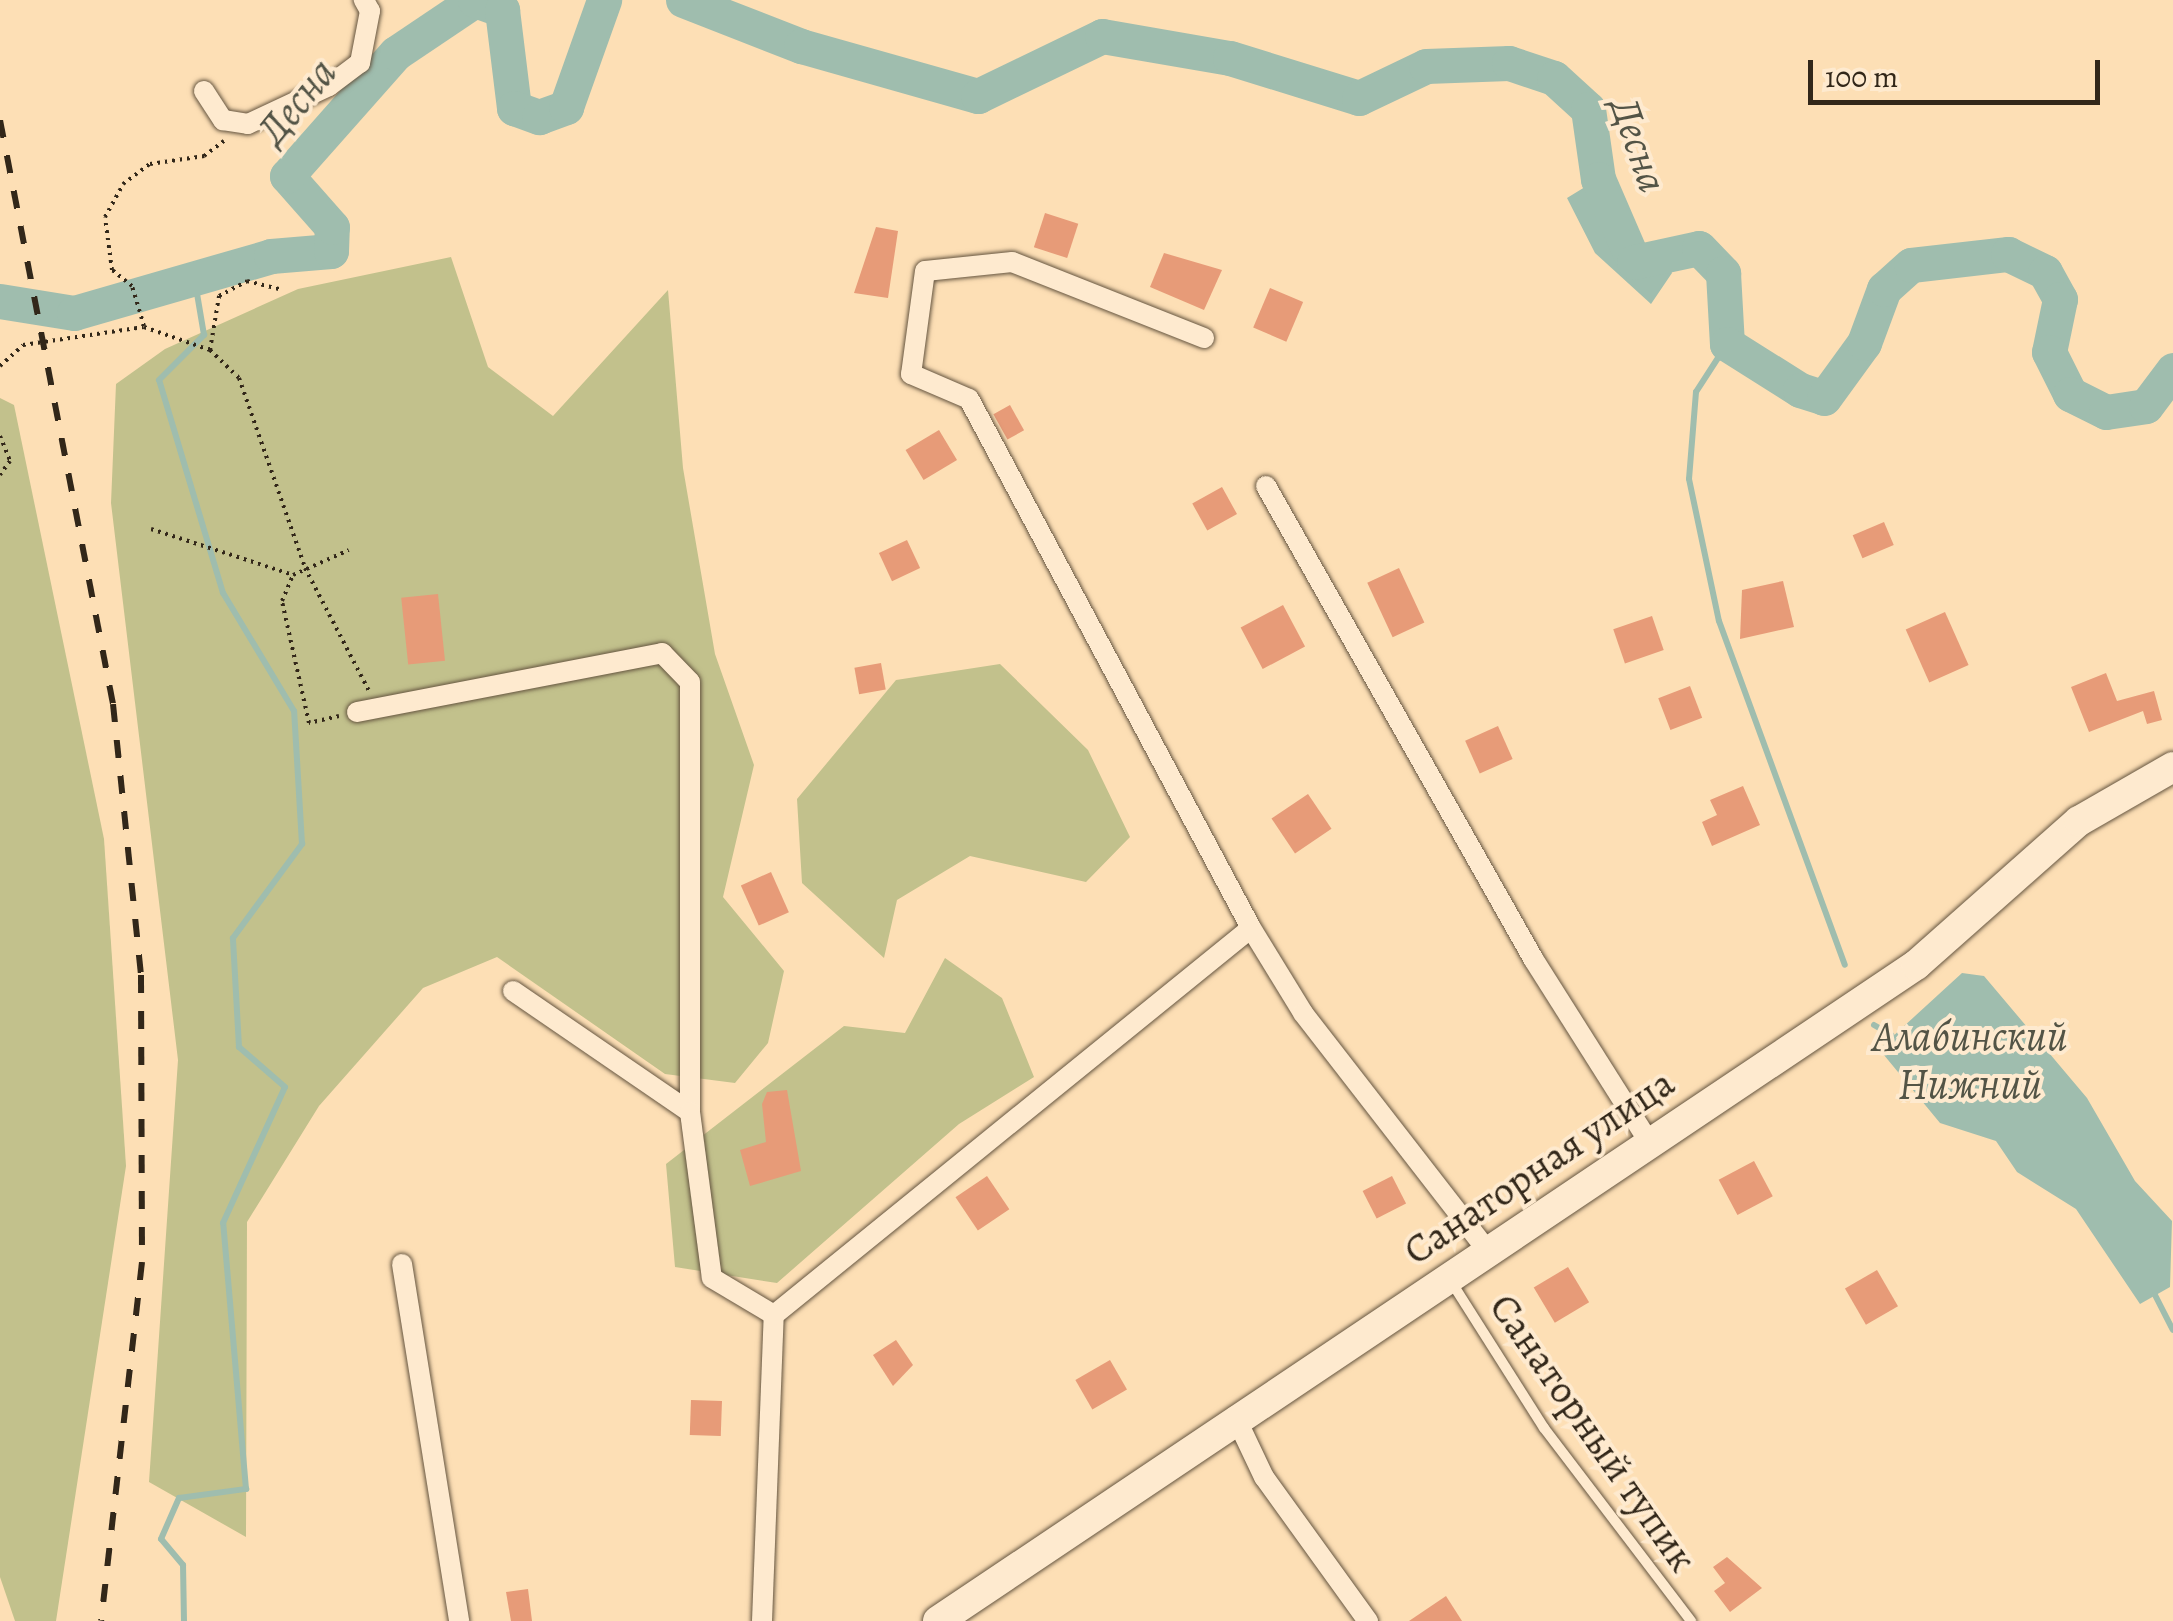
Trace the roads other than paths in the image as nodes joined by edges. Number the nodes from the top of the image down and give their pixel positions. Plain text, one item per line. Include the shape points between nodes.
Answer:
1 (364, 0) edge
2 (204, 91) dead end
3 (1204, 338) dead end
4 (1266, 486) dead end
5 (357, 712) road end
6 (2173, 767) edge
7 (1251, 928) junction
8 (514, 992) dead end
9 (690, 1112) junction
10 (1648, 1140) junction
11 (1487, 1250) junction
12 (402, 1264) dead end
13 (1449, 1278) junction
14 (774, 1314) junction
15 (1235, 1416) junction
16 (459, 1621) edge
17 (762, 1621) edge
18 (938, 1621) edge
19 (1368, 1621) edge
20 (1691, 1621) edge

1 - 2 street via 370,11 360,63 248,124 222,120
3 - 7 street via 1012,262 925,270 911,374 969,399
4 - 10 street via 1534,960
5 - 9 street via 662,653 690,682
6 - 10 street, Санаторная улица via 2079,820 1916,965
7 - 11 street via 1303,1013
7 - 14 street
8 - 9 street
9 - 14 street via 712,1278
10 - 11 street, Санаторная улица
11 - 13 street, Санаторная улица
12 - 16 street
13 - 15 street, Санаторная улица
13 - 20 lane, Санаторный тупик via 1544,1428
14 - 17 street
15 - 18 street, Санаторная улица
15 - 19 street via 1264,1477

